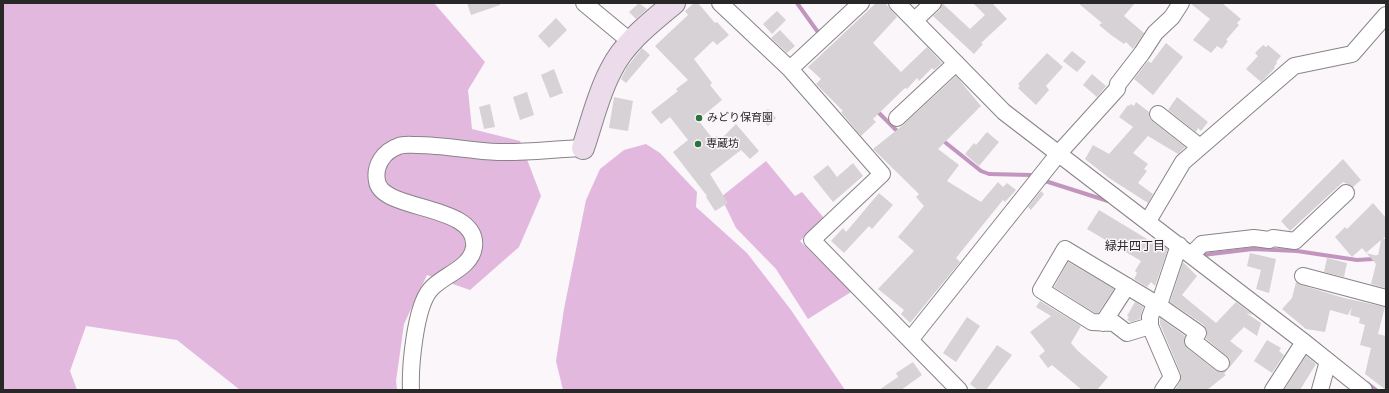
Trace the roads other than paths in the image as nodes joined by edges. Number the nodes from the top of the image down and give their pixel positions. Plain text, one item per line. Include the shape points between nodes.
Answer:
1 (584, 3) edge
2 (674, 3) edge
3 (720, 3) edge
4 (861, 3) edge
5 (897, 3) edge
6 (933, 3) edge
7 (1181, 3) edge
8 (1386, 15) edge
9 (914, 20) junction
10 (632, 42) junction
11 (956, 63) junction
12 (790, 69) junction
13 (1158, 114) dead end
14 (897, 118) dead end
15 (1200, 147) junction
16 (582, 148) joint
17 (1059, 153) junction
18 (1346, 193) dead end
19 (1148, 221) junction
20 (1179, 245) junction
21 (1192, 255) junction
22 (1303, 276) dead end
23 (1127, 286) junction
24 (1386, 298) edge
25 (1157, 304) junction
26 (1103, 323) junction
27 (1150, 326) junction
28 (910, 340) junction
29 (1304, 342) junction
30 (1328, 361) junction
31 (1221, 363) dead end
32 (411, 390) edge
33 (959, 390) edge
34 (1163, 390) edge
35 (1273, 390) edge
36 (1320, 390) edge
37 (1364, 390) edge

1 - 10 street
2 - 10 street
3 - 12 street
4 - 12 street
5 - 9 street
6 - 9 street
7 - 17 street via 1172,17 1155,33 1105,103
8 - 15 street via 1352,54 1294,66
9 - 11 street
10 - 16 street via 611,69
11 - 14 street
11 - 17 street via 1004,112
12 - 28 street via 882,174 812,240
13 - 15 street
15 - 19 street via 1184,162
16 - 32 street via 498,152 437,145 400,146 384,154 377,168 377,182 384,194 461,220 472,234 474,247 467,263 439,281 421,306 410,372
17 - 19 street
17 - 28 street
18 - 21 street via 1295,241 1254,238 1202,244
19 - 20 street
20 - 21 street
20 - 25 street
21 - 29 street
22 - 24 street
23 - 25 street
23 - 26 street
23 - 26 street via 1065,249 1041,290 1092,322
25 - 27 street via 1150,317
25 - 31 street via 1198,333 1193,341
26 - 27 street via 1114,323 1127,334
27 - 34 street via 1172,377
28 - 33 street
29 - 30 street
29 - 35 street
30 - 36 street
30 - 37 street

